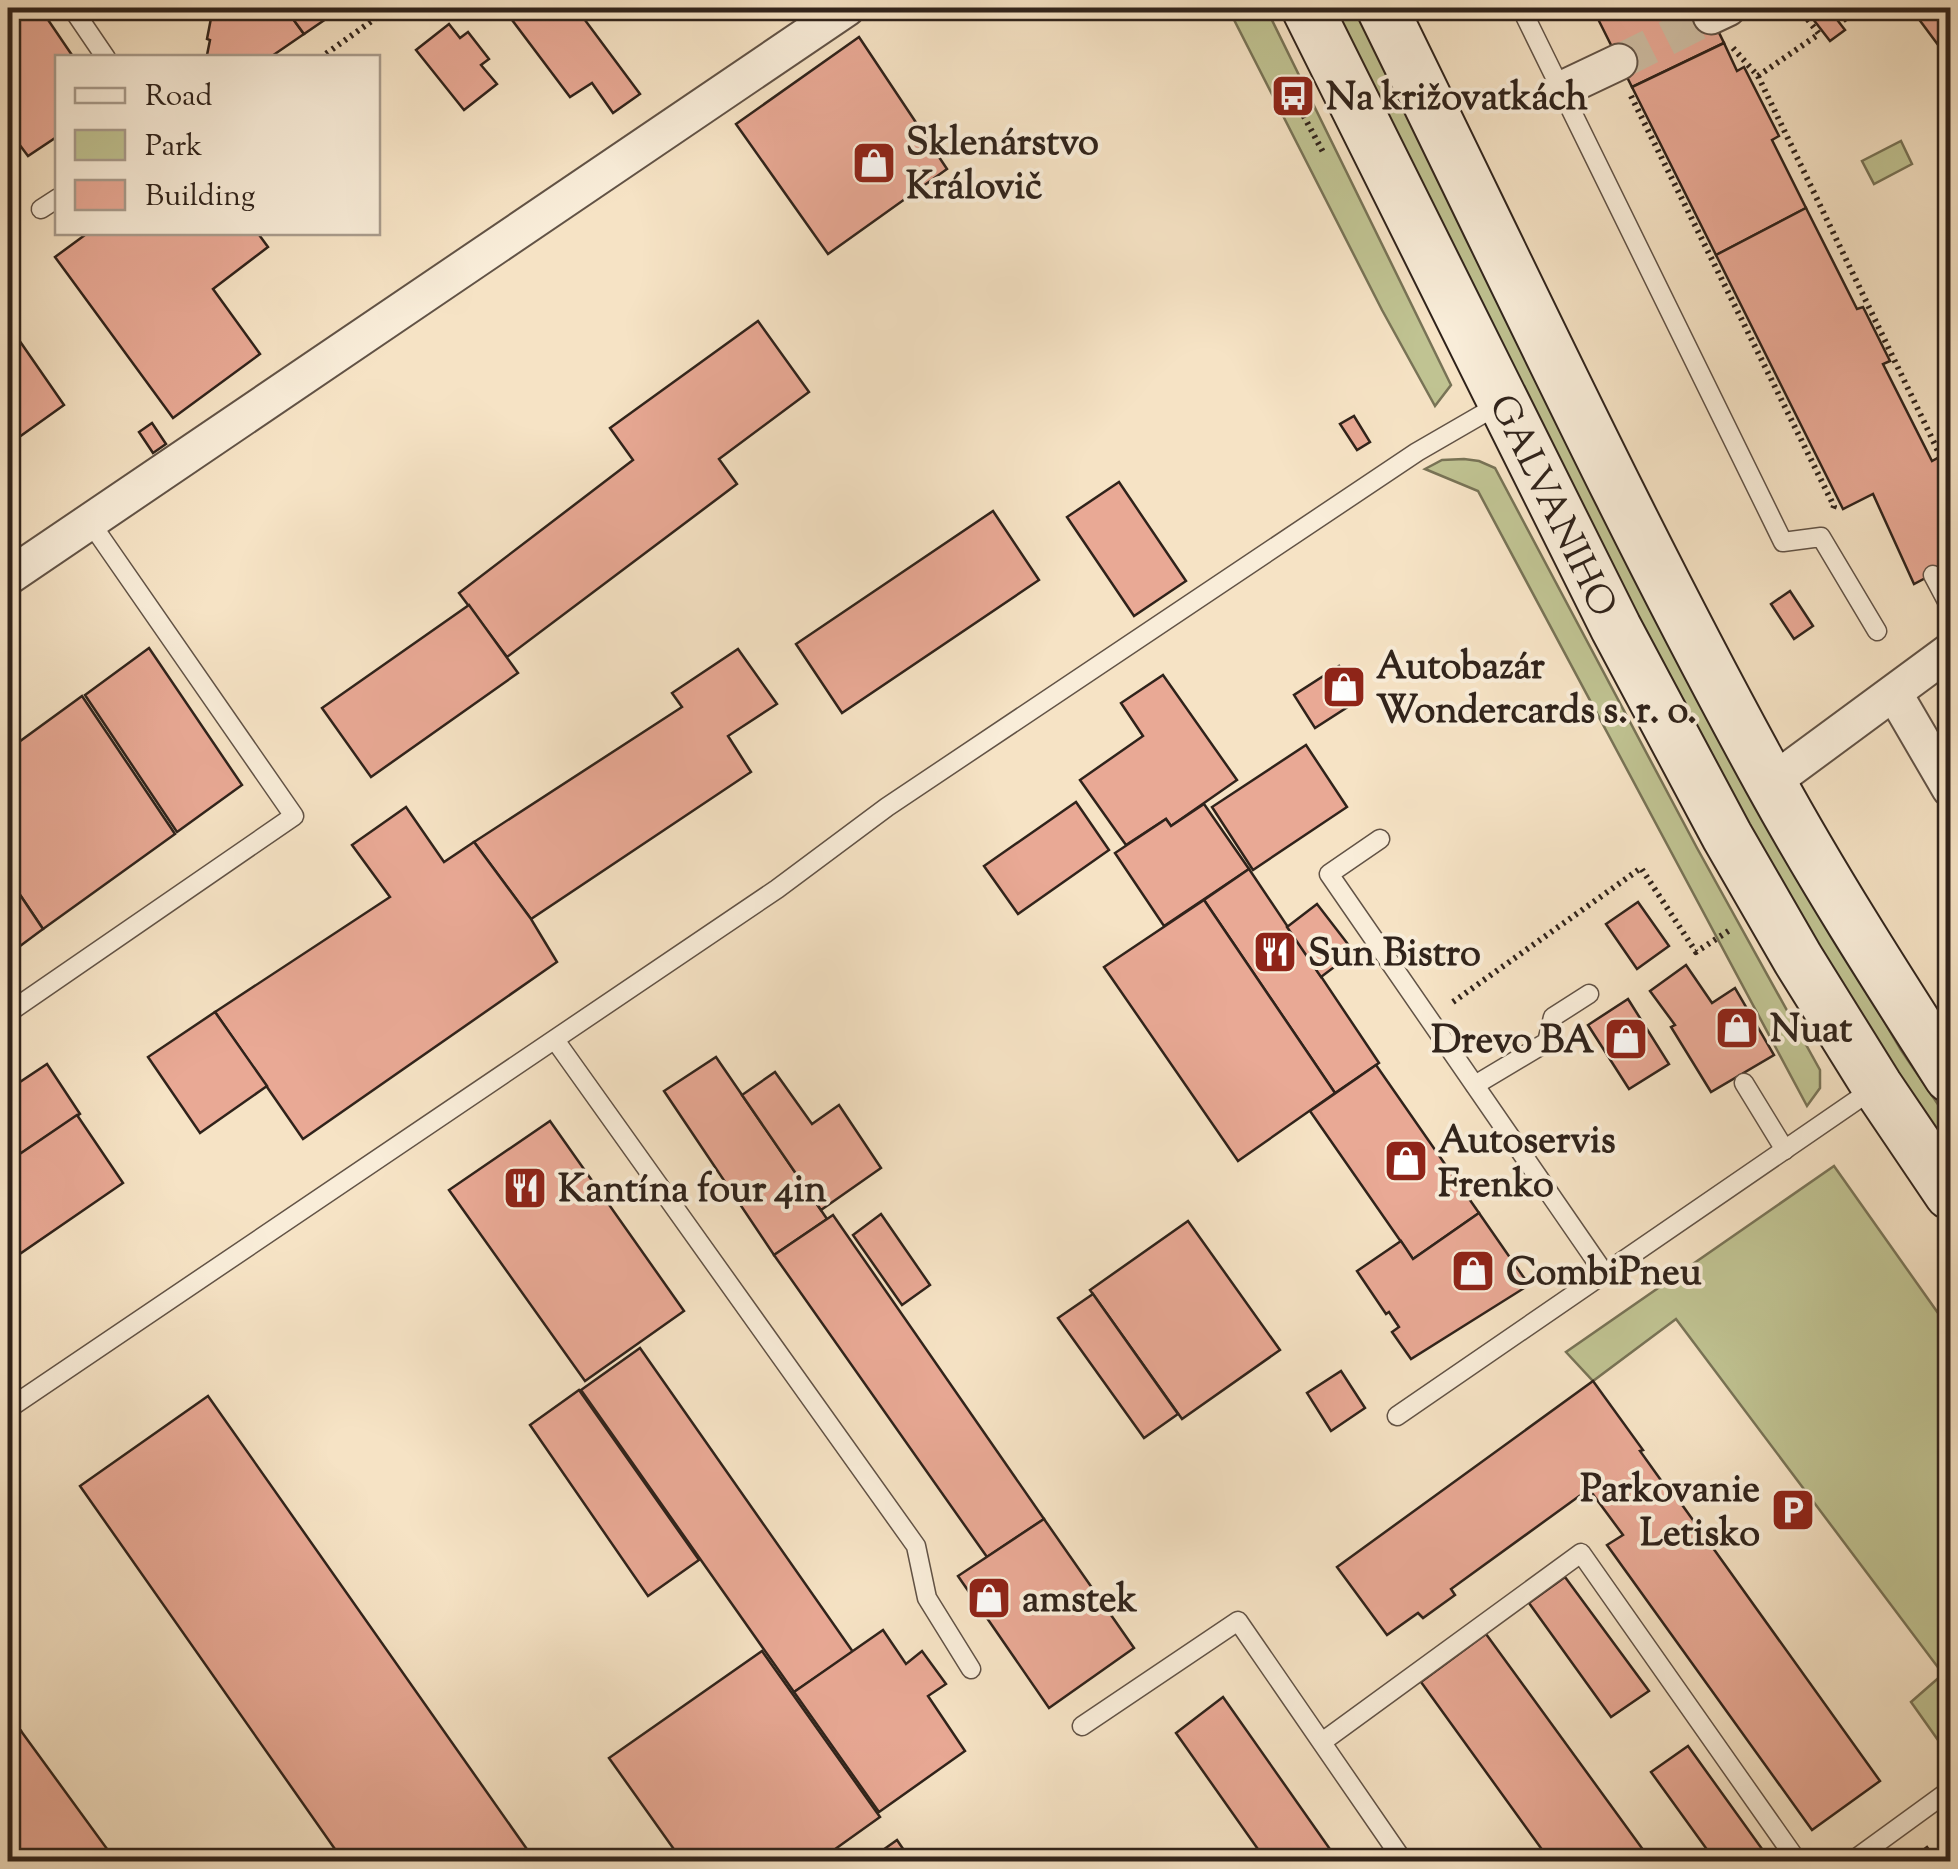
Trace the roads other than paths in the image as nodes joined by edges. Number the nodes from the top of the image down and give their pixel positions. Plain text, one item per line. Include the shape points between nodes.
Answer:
1 (72, 8) edge
2 (847, 8) edge
3 (1307, 8) edge
4 (1382, 8) edge
5 (1521, 8) edge
6 (104, 55) edge
7 (1617, 63) tunnel mouth
8 (1562, 89) junction
9 (55, 200) edge
10 (41, 209) dead end
11 (1503, 402) junction
12 (90, 522) junction
13 (1933, 574) dead end
14 (8, 578) edge
15 (1950, 608) edge
16 (1876, 631) dead end
17 (1950, 652) edge
18 (1894, 693) junction
19 (1771, 782) junction
20 (1950, 789) edge
21 (1380, 838) dead end
22 (1588, 994) dead end
23 (8, 1014) edge
24 (555, 1040) junction
25 (1950, 1078) edge
26 (1744, 1084) dead end
27 (1475, 1086) junction
28 (1877, 1086) junction
29 (1784, 1150) junction
30 (1950, 1194) edge
31 (1604, 1274) junction
32 (8, 1409) edge
33 (1397, 1416) dead end
34 (971, 1669) dead end
35 (1082, 1726) dead end
36 (1322, 1742) junction
37 (1950, 1790) edge
38 (1404, 1862) edge
39 (1798, 1862) edge
40 (1851, 1862) edge

1 - 6 lane
2 - 12 street
3 - 11 main road, GALVANIHO
4 - 19 main road, GALVANIHO via 1672,600
5 - 8 lane
7 - 8 street
8 - 16 lane via 1784,542 1821,537
9 - 10 lane
11 - 24 lane via 1417,452 887,807 778,890
11 - 28 main road, GALVANIHO via 1726,836
12 - 14 street
12 - 23 lane via 294,816
13 - 15 lane
17 - 18 street
18 - 19 street
18 - 20 street
19 - 25 main road, GALVANIHO
21 - 27 lane via 1329,874
22 - 27 lane via 1552,1017 1548,1042
24 - 32 lane
24 - 34 lane via 916,1546 926,1598
26 - 29 lane
27 - 31 lane
28 - 29 lane
28 - 30 main road, GALVANIHO
29 - 31 lane
31 - 33 lane
35 - 36 lane via 1238,1621
36 - 38 lane
36 - 39 lane via 1581,1553
37 - 40 lane

